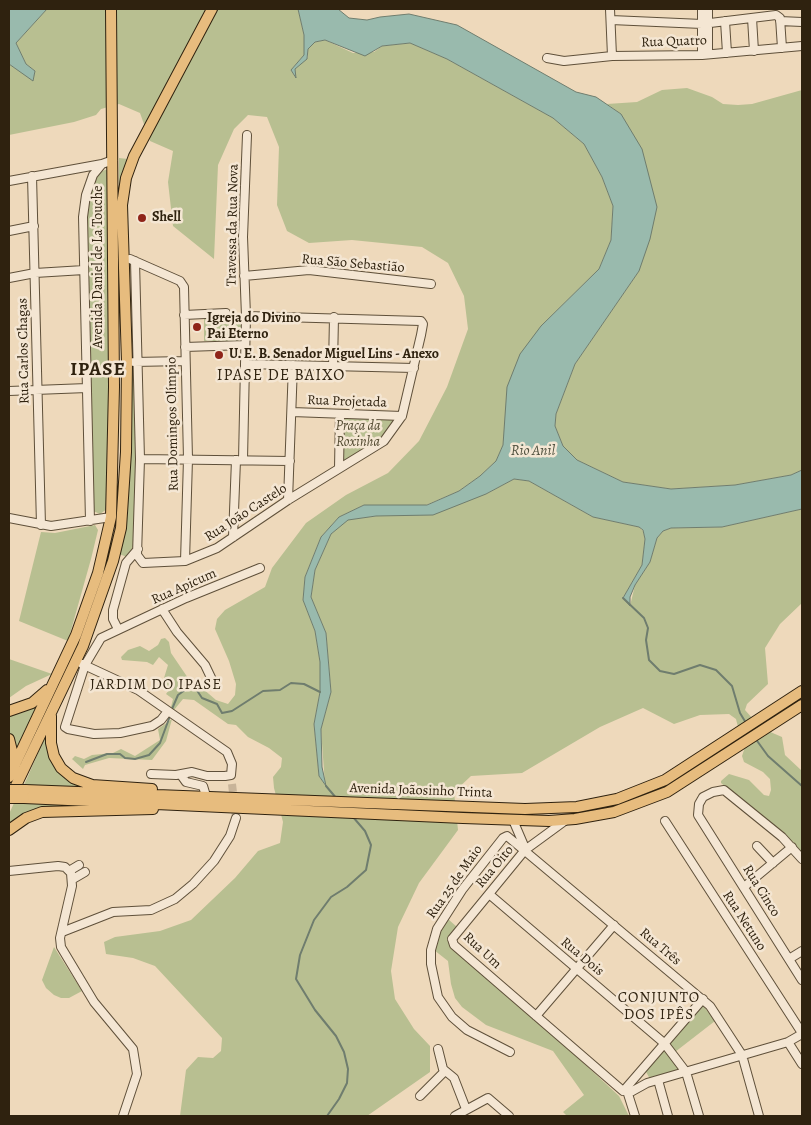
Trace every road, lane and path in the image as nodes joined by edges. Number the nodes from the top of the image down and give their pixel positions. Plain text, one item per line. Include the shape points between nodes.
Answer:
1 (111, 9) edge
2 (212, 9) edge
3 (610, 9) edge
4 (702, 9) edge
5 (708, 9) edge
6 (752, 18) junction
7 (611, 20) junction
8 (725, 21) junction
9 (780, 21) junction
10 (802, 22) edge
11 (705, 24) junction
12 (802, 46) edge
13 (782, 48) junction
14 (754, 51) junction
15 (727, 53) junction
16 (705, 54) junction
17 (612, 56) junction
18 (547, 58) dead end
19 (247, 135) dead end
20 (113, 160) junction
21 (102, 164) junction
22 (32, 176) junction
23 (9, 181) edge
24 (34, 226) junction
25 (9, 231) edge
26 (124, 257) junction
27 (135, 261) junction
28 (84, 270) junction
29 (35, 272) junction
30 (244, 276) junction
31 (9, 278) edge
32 (431, 284) dead end
33 (112, 294) junction
34 (226, 313) dead end
35 (184, 315) junction
36 (246, 316) junction
37 (334, 317) junction
38 (126, 321) junction
39 (245, 345) junction
40 (185, 347) junction
41 (185, 361) junction
42 (132, 362) junction
43 (245, 364) junction
44 (293, 365) junction
45 (333, 366) junction
46 (414, 368) junction
47 (114, 387) junction
48 (88, 388) junction
49 (9, 390) edge
50 (37, 390) junction
51 (126, 412) junction
52 (292, 412) junction
53 (340, 414) junction
54 (402, 416) junction
55 (140, 459) junction
56 (188, 459) junction
57 (240, 460) junction
58 (290, 461) junction
59 (339, 468) junction
60 (288, 500) junction
61 (111, 517) junction
62 (9, 518) edge
63 (90, 521) junction
64 (41, 525) junction
65 (233, 537) junction
66 (138, 549) junction
67 (185, 561) junction
68 (260, 568) dead end
69 (162, 610) junction
70 (118, 629) junction
71 (80, 663) junction
72 (55, 682) junction
73 (215, 686) dead end
74 (802, 691) edge
75 (801, 706) edge
76 (9, 711) edge
77 (51, 713) junction
78 (171, 713) junction
79 (9, 740) edge
80 (9, 772) edge
81 (151, 774) dead end
82 (181, 775) junction
83 (231, 775) junction
84 (9, 777) edge
85 (232, 784) tunnel mouth
86 (9, 790) edge
87 (25, 794) junction
88 (206, 796) junction
89 (9, 799) edge
90 (193, 801) junction
91 (236, 818) tunnel mouth
92 (513, 820) junction
93 (566, 820) junction
94 (665, 821) dead end
95 (9, 830) edge
96 (757, 846) dead end
97 (792, 847) junction
98 (526, 850) junction
99 (802, 859) edge
100 (773, 863) junction
101 (79, 865) dead end
102 (9, 871) edge
103 (69, 871) junction
104 (85, 872) dead end
105 (72, 879) junction
106 (744, 887) junction
107 (489, 894) junction
108 (614, 925) junction
109 (62, 932) junction
110 (452, 938) joint
111 (802, 951) edge
112 (789, 959) junction
113 (577, 969) junction
114 (802, 980) edge
115 (703, 998) junction
116 (537, 1015) junction
117 (802, 1034) edge
118 (788, 1042) junction
119 (664, 1043) junction
120 (438, 1049) dead end
121 (510, 1052) dead end
122 (742, 1055) junction
123 (802, 1064) edge
124 (445, 1071) junction
125 (686, 1072) junction
126 (658, 1080) junction
127 (627, 1090) junction
128 (420, 1096) dead end
129 (466, 1110) junction
130 (123, 1116) edge
131 (455, 1116) edge
132 (509, 1116) edge
133 (635, 1116) edge
134 (668, 1116) edge
135 (699, 1116) edge
136 (759, 1116) edge

1 - 20 main road, Avenida Daniel de La Touche
2 - 26 main road, Avenida Daniel de La Touche via 134,156 123,193
3 - 7 street
4 - 11 street
5 - 11 street
6 - 8 street
6 - 9 street via 776,15
6 - 14 street
7 - 11 street
7 - 17 street
8 - 11 street
8 - 15 street
9 - 10 street
9 - 13 street
11 - 16 street
12 - 13 street, Rua Quatro
13 - 14 street, Rua Quatro
14 - 15 street, Rua Quatro
15 - 16 street, Rua Quatro
16 - 17 street, Rua Quatro
17 - 18 street, Rua Quatro via 564,61
19 - 30 street, Travessa da Rua Nova
20 - 21 street
20 - 33 main road, Avenida Daniel de La Touche
21 - 22 street
21 - 28 street via 90,181 84,206
22 - 23 street
22 - 24 street, Rua Carlos Chagas
24 - 25 street
24 - 29 street, Rua Carlos Chagas
26 - 27 street
26 - 38 main road, Avenida Daniel de La Touche
27 - 35 street, Rua Domingos Olímpio via 180,281 184,287
27 - 42 street
28 - 29 street
28 - 48 street
29 - 31 street
29 - 50 street, Rua Carlos Chagas
30 - 32 street, Rua São Sebastião via 309,270
30 - 36 street, Travessa da Rua Nova
33 - 38 main road via 122,296
33 - 47 main road, Avenida Daniel de La Touche
34 - 35 street
35 - 40 street, Rua Domingos Olímpio
36 - 37 street
36 - 39 street, Travessa da Rua Nova
37 - 45 street
37 - 46 street, Rua João Castelo via 419,320 423,324
38 - 42 main road, Avenida Daniel de La Touche
39 - 40 street
39 - 43 street, Travessa da Rua Nova
40 - 41 street, Rua Domingos Olímpio
41 - 42 street
41 - 56 street, Rua Domingos Olímpio
42 - 51 main road, Avenida Daniel de La Touche
42 - 55 street
43 - 44 street
43 - 57 street, Travessa da Rua Nova
44 - 45 street
44 - 52 street
45 - 46 street
46 - 54 street, Rua João Castelo
47 - 51 main road via 118,410
47 - 61 main road, Avenida Daniel de La Touche
48 - 50 street
48 - 63 street
49 - 50 street
50 - 64 street, Rua Carlos Chagas
51 - 71 main road, Avenida Daniel de La Touche via 121,528
52 - 53 street, Rua Projetada
52 - 58 street
53 - 54 street, Rua Projetada
53 - 59 street
54 - 59 street, Rua João Castelo via 384,441
55 - 56 street
55 - 66 street
56 - 57 street
56 - 67 street, Rua Domingos Olímpio
57 - 58 street
57 - 65 street, Travessa da Rua Nova
58 - 60 street
59 - 60 street, Rua João Castelo
60 - 65 street, Rua João Castelo
61 - 63 street
61 - 72 main road, Avenida Daniel de La Touche via 91,592
62 - 64 street
63 - 64 street
65 - 67 street, Rua João Castelo via 209,552
66 - 67 street, Rua João Castelo via 138,559 143,563
66 - 70 street via 126,563 113,610
68 - 69 street, Rua Apicum
69 - 70 street, Rua Apicum
69 - 73 street via 199,658
70 - 71 street, Rua Apicum via 98,641
71 - 77 main road, Avenida Daniel de La Touche
71 - 78 street via 138,690
71 - 78 street, Rua Apicum via 65,727 68,729 94,734 120,733 152,726
72 - 76 main road via 32,704
72 - 84 main road, Avenida Daniel de La Touche
74 - 88 main road, Avenida Joãosinho Trinta via 665,780 617,799 553,809
75 - 93 main road, Avenida Joãosinho Trinta via 684,782 645,802 614,812
77 - 89 main road, Avenida Daniel de La Touche
77 - 90 main road via 54,756 61,768 73,778 92,785 136,787
78 - 83 street via 227,752 231,760
79 - 80 main road via 12,751
81 - 82 street
82 - 83 street via 192,772 217,777
82 - 88 street via 186,782 203,786
83 - 85 street
86 - 87 main road, Avenida Joãosinho Trinta, bridge
87 - 89 main road, Avenida Joãosinho Trinta, bridge
87 - 90 main road, Avenida Joãosinho Trinta
88 - 90 main road, Avenida Joãosinho Trinta
90 - 92 main road, Avenida Joãosinho Trinta via 268,809
90 - 95 main road via 148,810 55,810 34,814
91 - 109 street via 230,836 214,861 175,899 151,910 112,912
92 - 93 main road, Avenida Joãosinho Trinta
92 - 98 street, Rua Três
93 - 98 street, Rua Oito
94 - 117 street, Rua Netuno
96 - 100 street
97 - 99 street
97 - 100 street
97 - 106 street, Rua Cinco via 724,790 703,798 698,815
98 - 107 street, Rua Oito
98 - 108 street, Rua Três
98 - 121 street, Rua 25 de Maio via 510,838 503,838 462,890 437,929 431,950 432,976 443,1007 461,1026
100 - 106 street
101 - 103 street
102 - 103 street via 58,866
103 - 105 street
104 - 105 street
105 - 109 street
106 - 112 street, Rua Cinco
107 - 110 street, Rua Oito
107 - 113 street, Rua Dois
108 - 113 street
108 - 115 street, Rua Três
109 - 130 street via 61,947 89,994 133,1049 137,1074
110 - 116 street, Rua Um
111 - 112 street
112 - 114 street, Rua Cinco
113 - 116 street
113 - 119 street, Rua Dois
115 - 119 street
115 - 122 street, Rua Três
116 - 127 street, Rua Um
117 - 118 street
118 - 122 street
118 - 123 street
119 - 125 street, Rua Dois
119 - 127 street
120 - 124 street
122 - 125 street
122 - 136 street, Rua Três
124 - 128 street
124 - 129 street via 454,1078
125 - 126 street
125 - 135 street, Rua Dois
126 - 127 street via 638,1082
126 - 134 street
127 - 133 street
129 - 131 street
129 - 132 street via 488,1098

